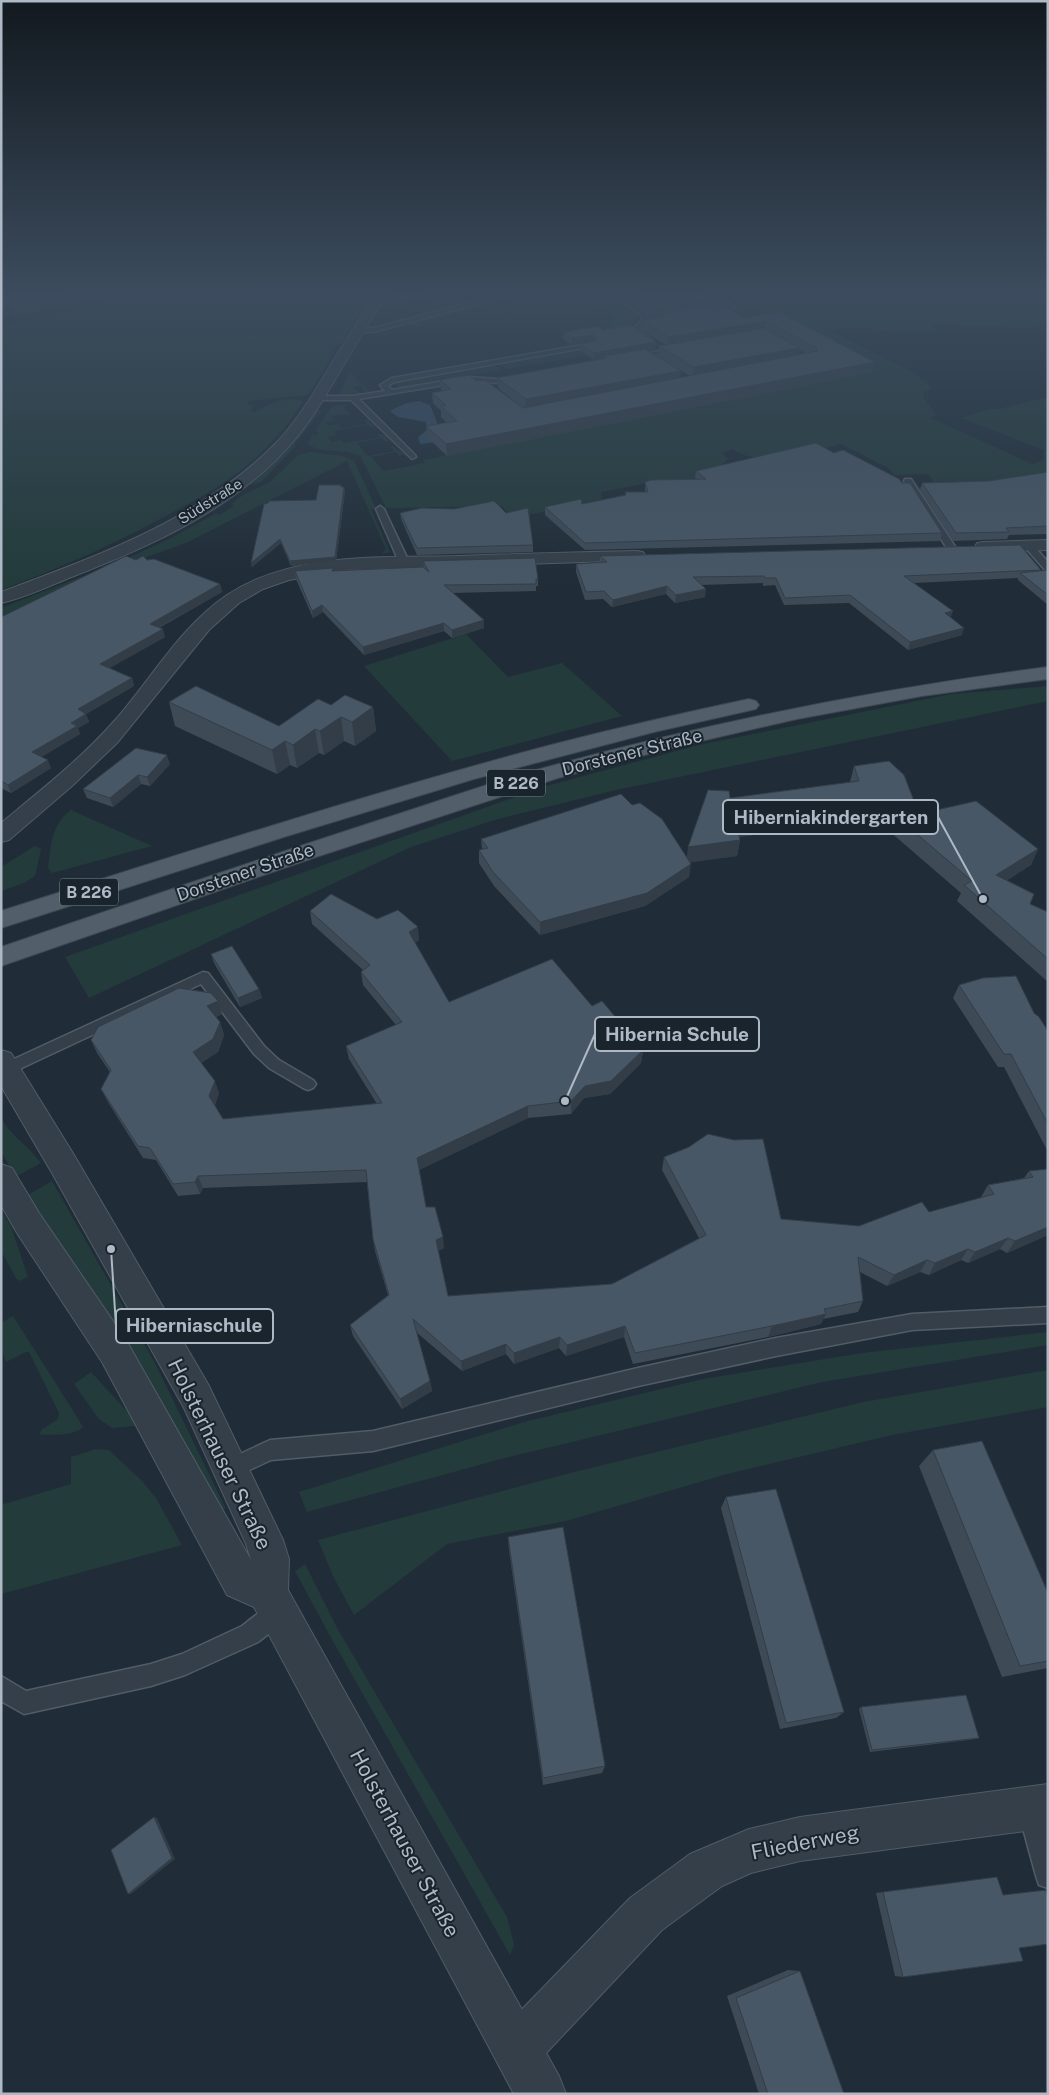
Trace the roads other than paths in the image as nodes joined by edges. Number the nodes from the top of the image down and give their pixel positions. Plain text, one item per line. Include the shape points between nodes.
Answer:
1 (323, 389) edge
2 (387, 389) edge
3 (409, 389) edge
4 (491, 389) edge
5 (390, 392) junction
6 (495, 392) edge
7 (317, 398) junction
8 (353, 398) junction
9 (412, 457) dead end
10 (908, 482) edge
11 (380, 509) dead end
12 (1048, 545) edge
13 (1028, 546) junction
14 (932, 548) edge
15 (951, 548) junction
16 (657, 555) edge
17 (404, 562) junction
18 (1048, 568) edge
19 (1, 598) edge
20 (1048, 656) edge
21 (1048, 673) edge
22 (1, 835) edge
23 (1, 920) edge
24 (1, 957) edge
25 (4, 1065) edge
26 (308, 1084) dead end
27 (1, 1177) edge
28 (1048, 1315) edge
29 (230, 1469) junction
30 (274, 1602) junction
31 (1, 1688) edge
32 (1039, 1807) edge
33 (1048, 1876) edge
34 (517, 2049) junction
35 (541, 2094) edge

1 - 7 street, Südstraße
2 - 5 lane
3 - 5 lane
4 - 6 lane
5 - 8 lane
7 - 8 lane
7 - 19 street, Südstraße via 284,443 226,493 137,542 76,570
8 - 9 lane
10 - 15 lane
11 - 17 lane
12 - 13 street
13 - 15 street
13 - 18 lane
14 - 15 street
16 - 17 street
17 - 22 street via 293,572 276,576 233,599 197,631 122,725 79,771
20 - 23 main road, Dorstener Straße / B 226 via 924,672 710,712 528,758 305,822
21 - 24 main road, Dorstener Straße / B 226 via 833,706 551,773 262,865
25 - 26 lane via 203,977 259,1050 274,1064
25 - 29 street, Holsterhauser Straße via 196,1396
27 - 30 street, Holsterhauser Straße via 138,1391 241,1581
28 - 29 lane via 912,1322 776,1347 373,1441 270,1450
29 - 30 street, Holsterhauser Straße via 264,1540 270,1559
30 - 31 lane via 250,1634 185,1664 24,1703
30 - 34 street, Holsterhauser Straße
32 - 33 lane
32 - 34 street, Fliederweg via 800,1839 749,1851 706,1870 646,1914
34 - 35 street, Holsterhauser Straße

